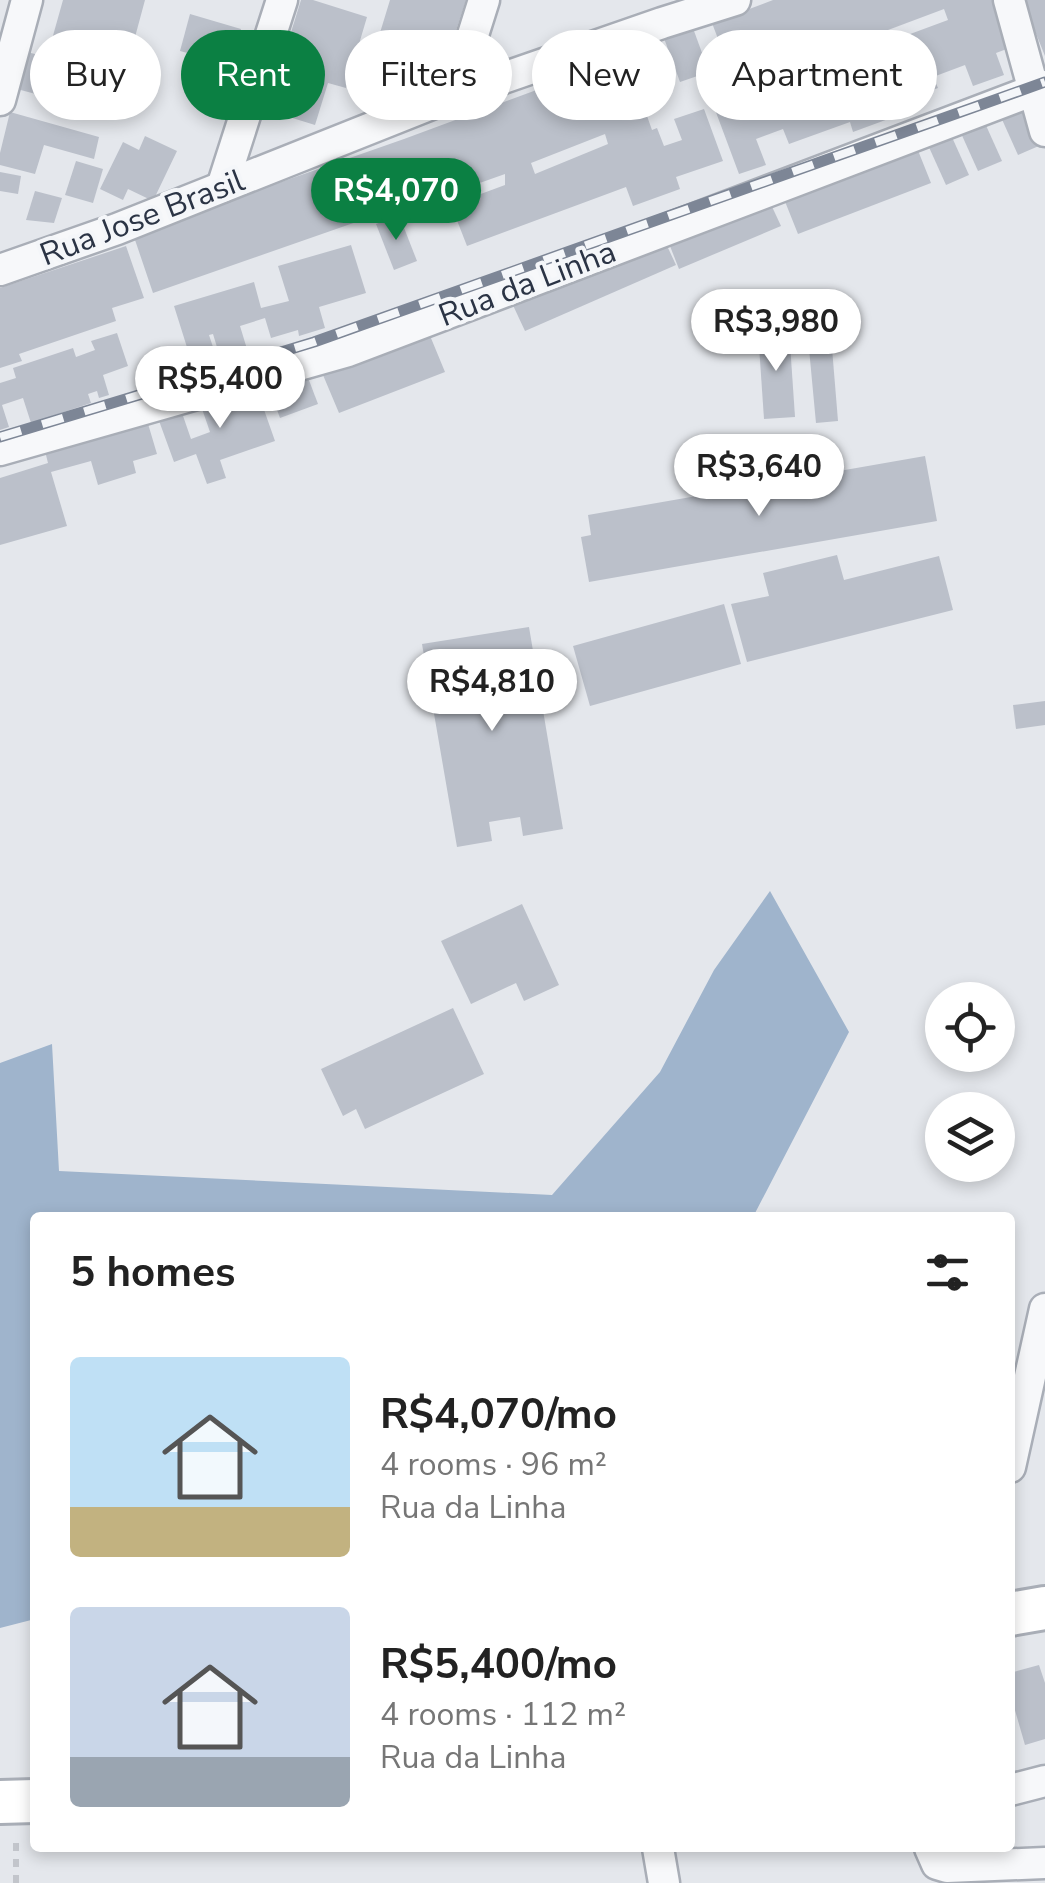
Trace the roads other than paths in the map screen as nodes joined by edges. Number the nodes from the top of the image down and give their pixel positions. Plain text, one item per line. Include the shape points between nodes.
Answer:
1 (27, 0) edge
2 (282, 0) edge
3 (484, 0) edge
4 (735, 0) edge
5 (1009, 0) edge
6 (695, 6) edge
7 (475, 30) edge
8 (512, 74) edge
9 (1040, 88) edge
10 (0, 100) edge
11 (391, 120) edge
12 (1045, 131) edge
13 (222, 187) junction
14 (0, 270) edge
15 (0, 450) edge
16 (1045, 1309) edge
17 (1015, 1444) edge
18 (1045, 1608) edge
19 (1015, 1613) edge
20 (1045, 1780) edge
21 (1015, 1789) edge
22 (30, 1801) edge
23 (0, 1802) edge
24 (659, 1852) edge
25 (932, 1852) edge
26 (1045, 1863) edge
27 (664, 1883) edge

1 - 10 street
2 - 13 street
3 - 7 street
4 - 6 street, Rua Jose Brasil
5 - 9 street
6 - 8 street, Rua Jose Brasil
9 - 12 street
9 - 15 street, Rua da Linha via 348,351
11 - 13 street, Rua Jose Brasil
13 - 14 street, Rua Jose Brasil
16 - 17 street
18 - 19 main road
20 - 21 street
22 - 23 main road
24 - 27 street
25 - 26 street via 947,1867

